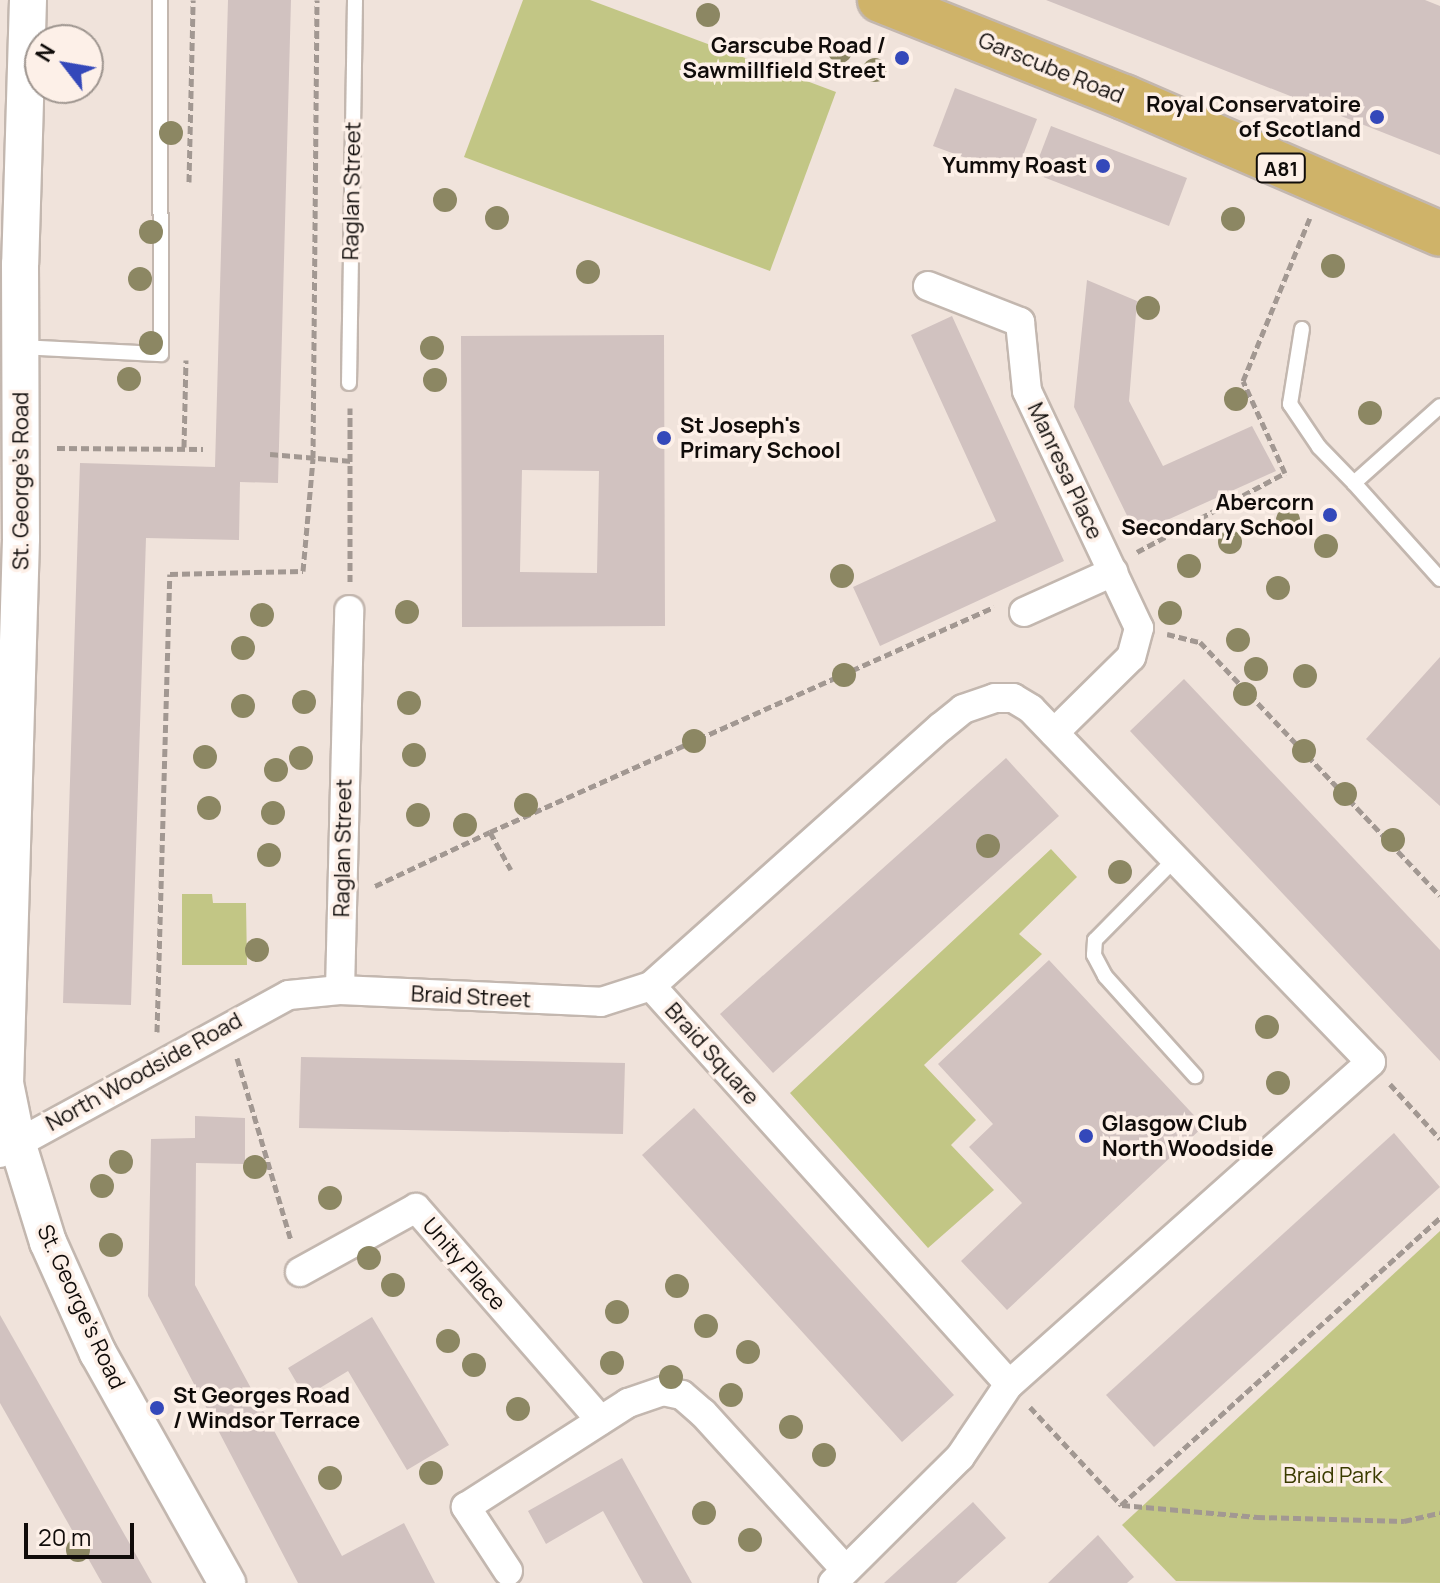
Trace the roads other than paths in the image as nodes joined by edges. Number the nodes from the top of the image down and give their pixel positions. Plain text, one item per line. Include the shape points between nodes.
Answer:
1 (28, 0) edge
2 (160, 0) edge
3 (355, 0) edge
4 (880, 0) edge
5 (1440, 234) edge
6 (928, 286) dead end
7 (1302, 329) dead end
8 (22, 347) junction
9 (349, 383) road end
10 (1440, 406) edge
11 (1354, 483) junction
12 (1113, 572) junction
13 (1440, 579) edge
14 (1017, 607) road end
15 (349, 610) road end
16 (1054, 733) junction
17 (1175, 859) junction
18 (651, 986) junction
19 (340, 990) junction
20 (289, 995) joint
21 (1195, 1076) dead end
22 (8, 1148) edge
23 (300, 1272) road end
24 (1009, 1384) junction
25 (600, 1420) junction
26 (508, 1571) dead end
27 (839, 1576) edge
28 (227, 1583) edge

1 - 8 street, St. George's Road
2 - 8 lane via 161,354
3 - 9 lane, Raglan Street
4 - 5 main road, Garscube Road / A81 via 1124,97
6 - 12 street, Manresa Place via 1020,322 1027,391
7 - 11 lane via 1290,404 1319,447
8 - 22 street, St. George's Road via 5,1083
10 - 11 lane
11 - 13 lane
12 - 14 street
12 - 16 street, Manresa Place via 1139,628 1131,657
15 - 19 street, Raglan Street
16 - 17 street, Braid Square
16 - 18 street, Braid Square via 1013,698 980,701 963,709
17 - 21 lane via 1095,940 1094,955 1105,976
17 - 24 street, Braid Square via 1371,1062
18 - 19 street, Braid Street via 601,1002
18 - 24 street, Braid Square
19 - 20 street, Braid Street
20 - 22 street, North Woodside Road via 227,1024
22 - 28 street, St. George's Road via 98,1353
23 - 25 street, Unity Place via 416,1208
24 - 27 street via 960,1457
25 - 26 street via 466,1507
25 - 27 street via 642,1396 663,1391 682,1395

